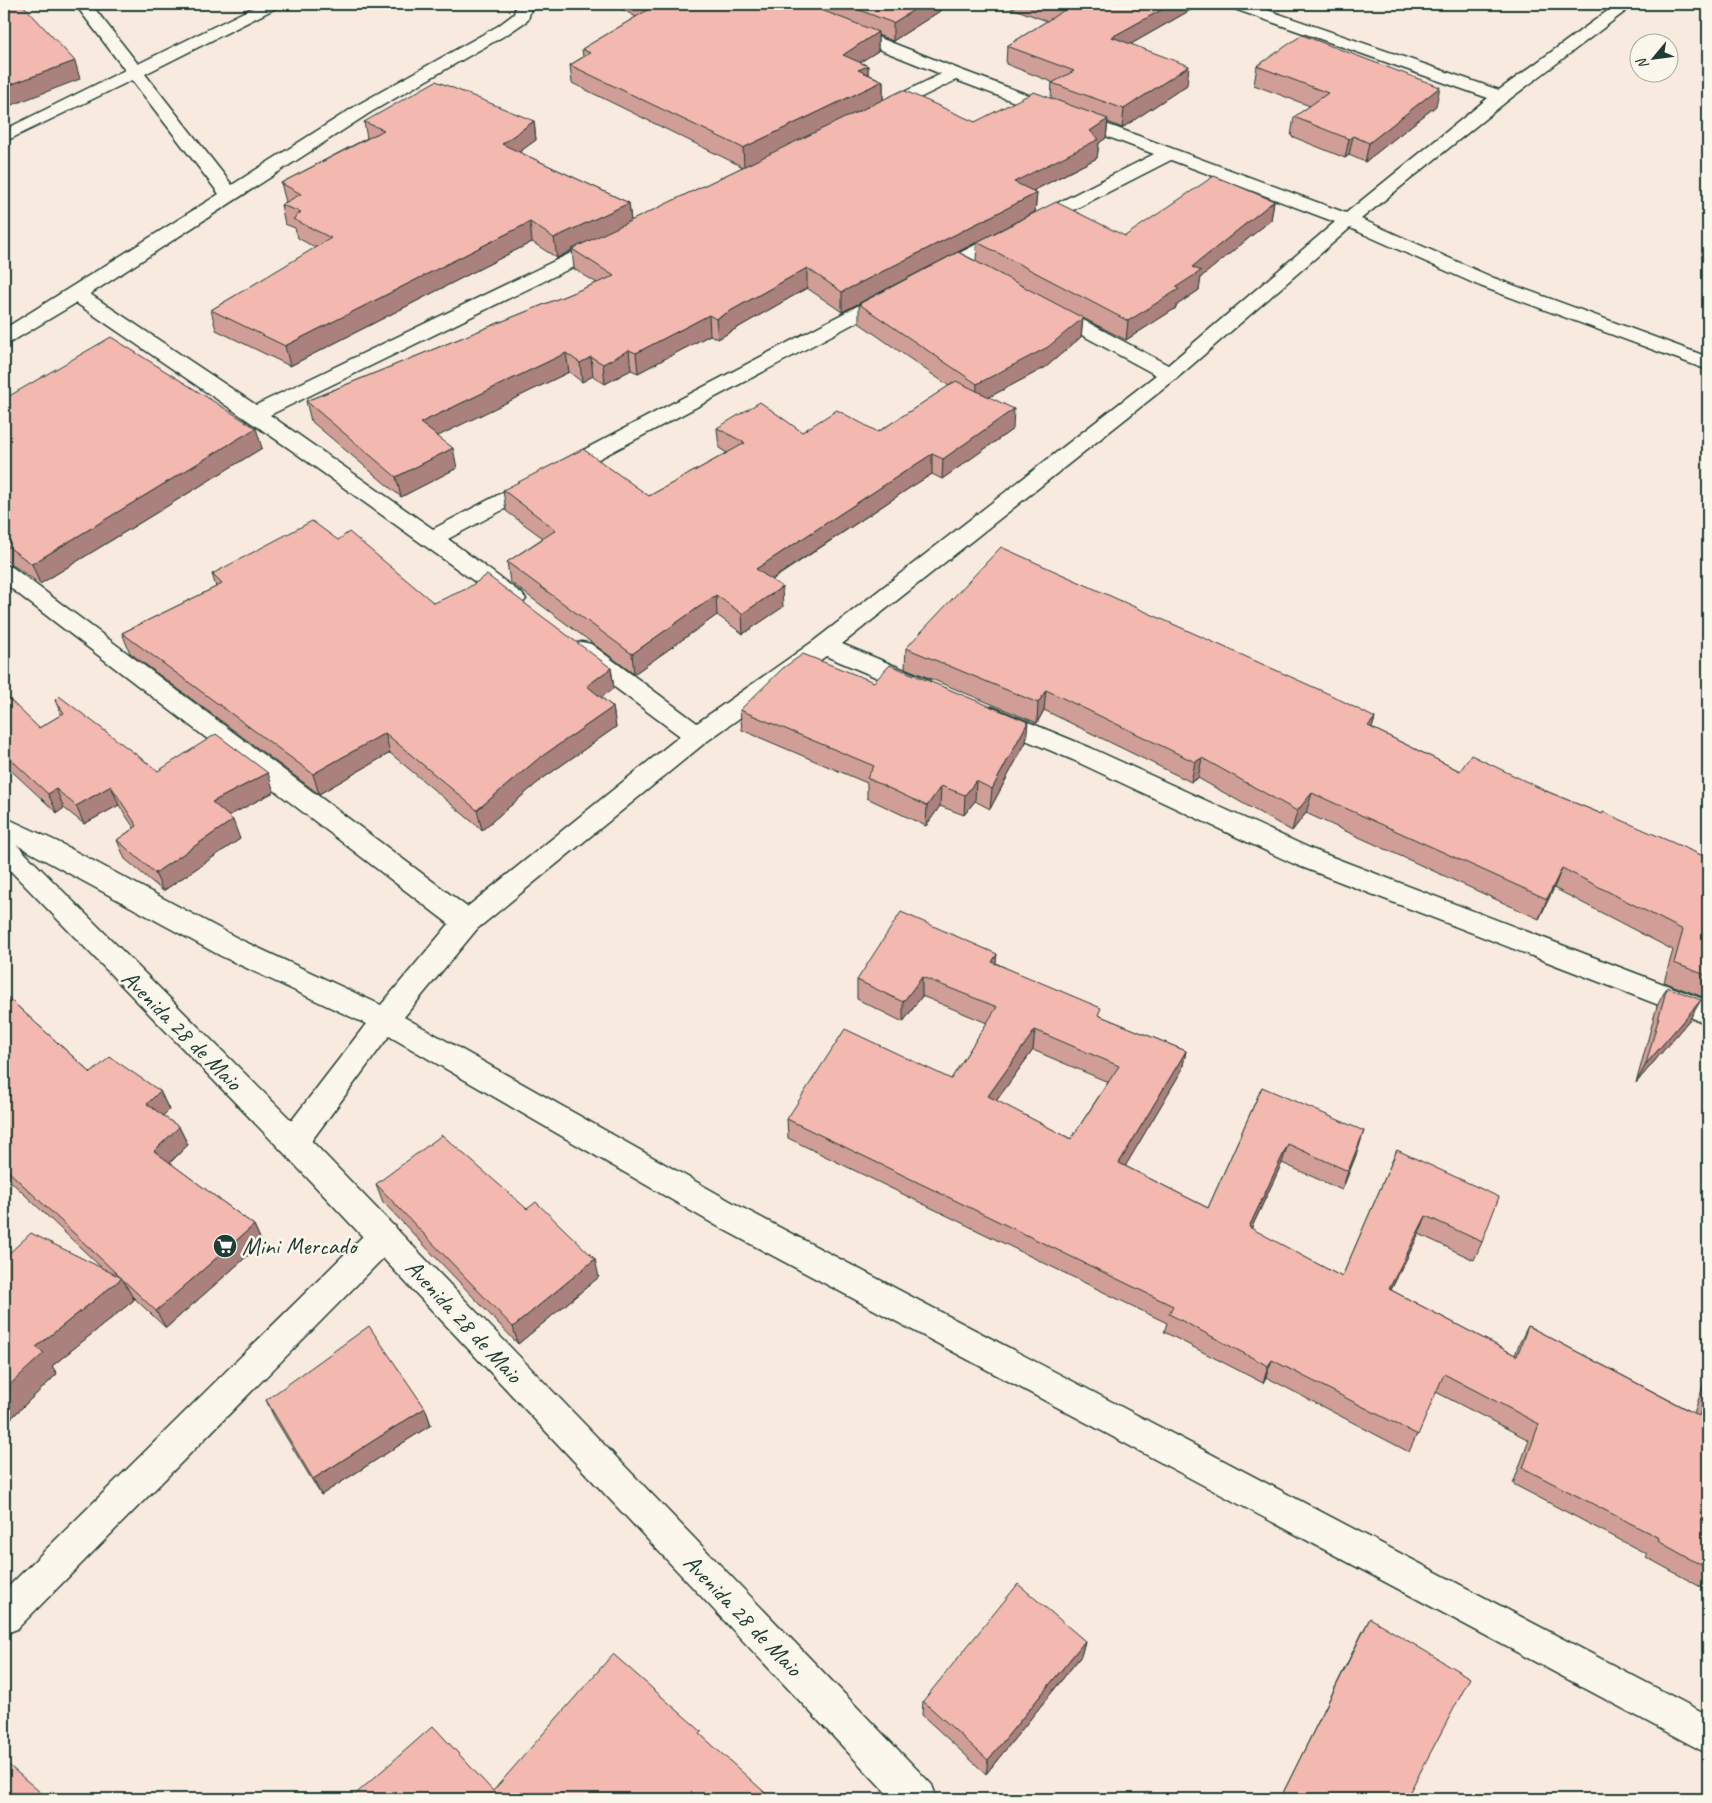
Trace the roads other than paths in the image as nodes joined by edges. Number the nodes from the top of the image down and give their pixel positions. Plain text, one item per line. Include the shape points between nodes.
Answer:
1 (83, 4) edge
2 (272, 4) edge
3 (524, 4) edge
4 (780, 4) edge
5 (1235, 4) edge
6 (1627, 4) edge
7 (135, 72) junction
8 (955, 74) junction
9 (1501, 96) junction
10 (865, 117) edge
11 (4, 137) edge
12 (1170, 154) junction
13 (229, 194) junction
14 (1348, 220) junction
15 (623, 235) edge
16 (958, 261) junction
17 (983, 274) edge
18 (77, 295) junction
19 (1034, 302) edge
20 (4, 338) edge
21 (1708, 364) edge
22 (1170, 374) junction
23 (255, 414) junction
24 (433, 538) junction
25 (4, 572) edge
26 (534, 614) edge
27 (565, 637) edge
28 (824, 646) junction
29 (944, 696) edge
30 (972, 708) edge
31 (697, 736) junction
32 (4, 827) edge
33 (4, 848) edge
34 (467, 922) junction
35 (1708, 1013) edge
36 (385, 1020) junction
37 (293, 1142) junction
38 (384, 1236) junction
39 (4, 1616) edge
40 (1708, 1736) edge
41 (918, 1799) edge

1 - 7 street
2 - 7 street
3 - 13 street via 522,16 503,31 380,98
4 - 8 street
5 - 9 street
6 - 9 street
7 - 11 street
7 - 13 street
8 - 10 street
8 - 12 street
9 - 14 street
12 - 14 street
12 - 16 street
13 - 18 street
14 - 21 street via 1487,282
14 - 22 street
15 - 23 street
16 - 17 street
16 - 24 street
18 - 20 street
18 - 23 street
19 - 22 street
22 - 28 street
23 - 24 street
24 - 26 street
25 - 34 street
27 - 31 street
28 - 29 street
28 - 31 street
30 - 35 street via 1082,754 1304,857
31 - 34 street
32 - 36 street via 231,948
33 - 37 street, Avenida 28 de Maio
34 - 36 street
36 - 37 street
36 - 40 street via 737,1221
37 - 38 street, Avenida 28 de Maio
38 - 39 street
38 - 41 street, Avenida 28 de Maio

